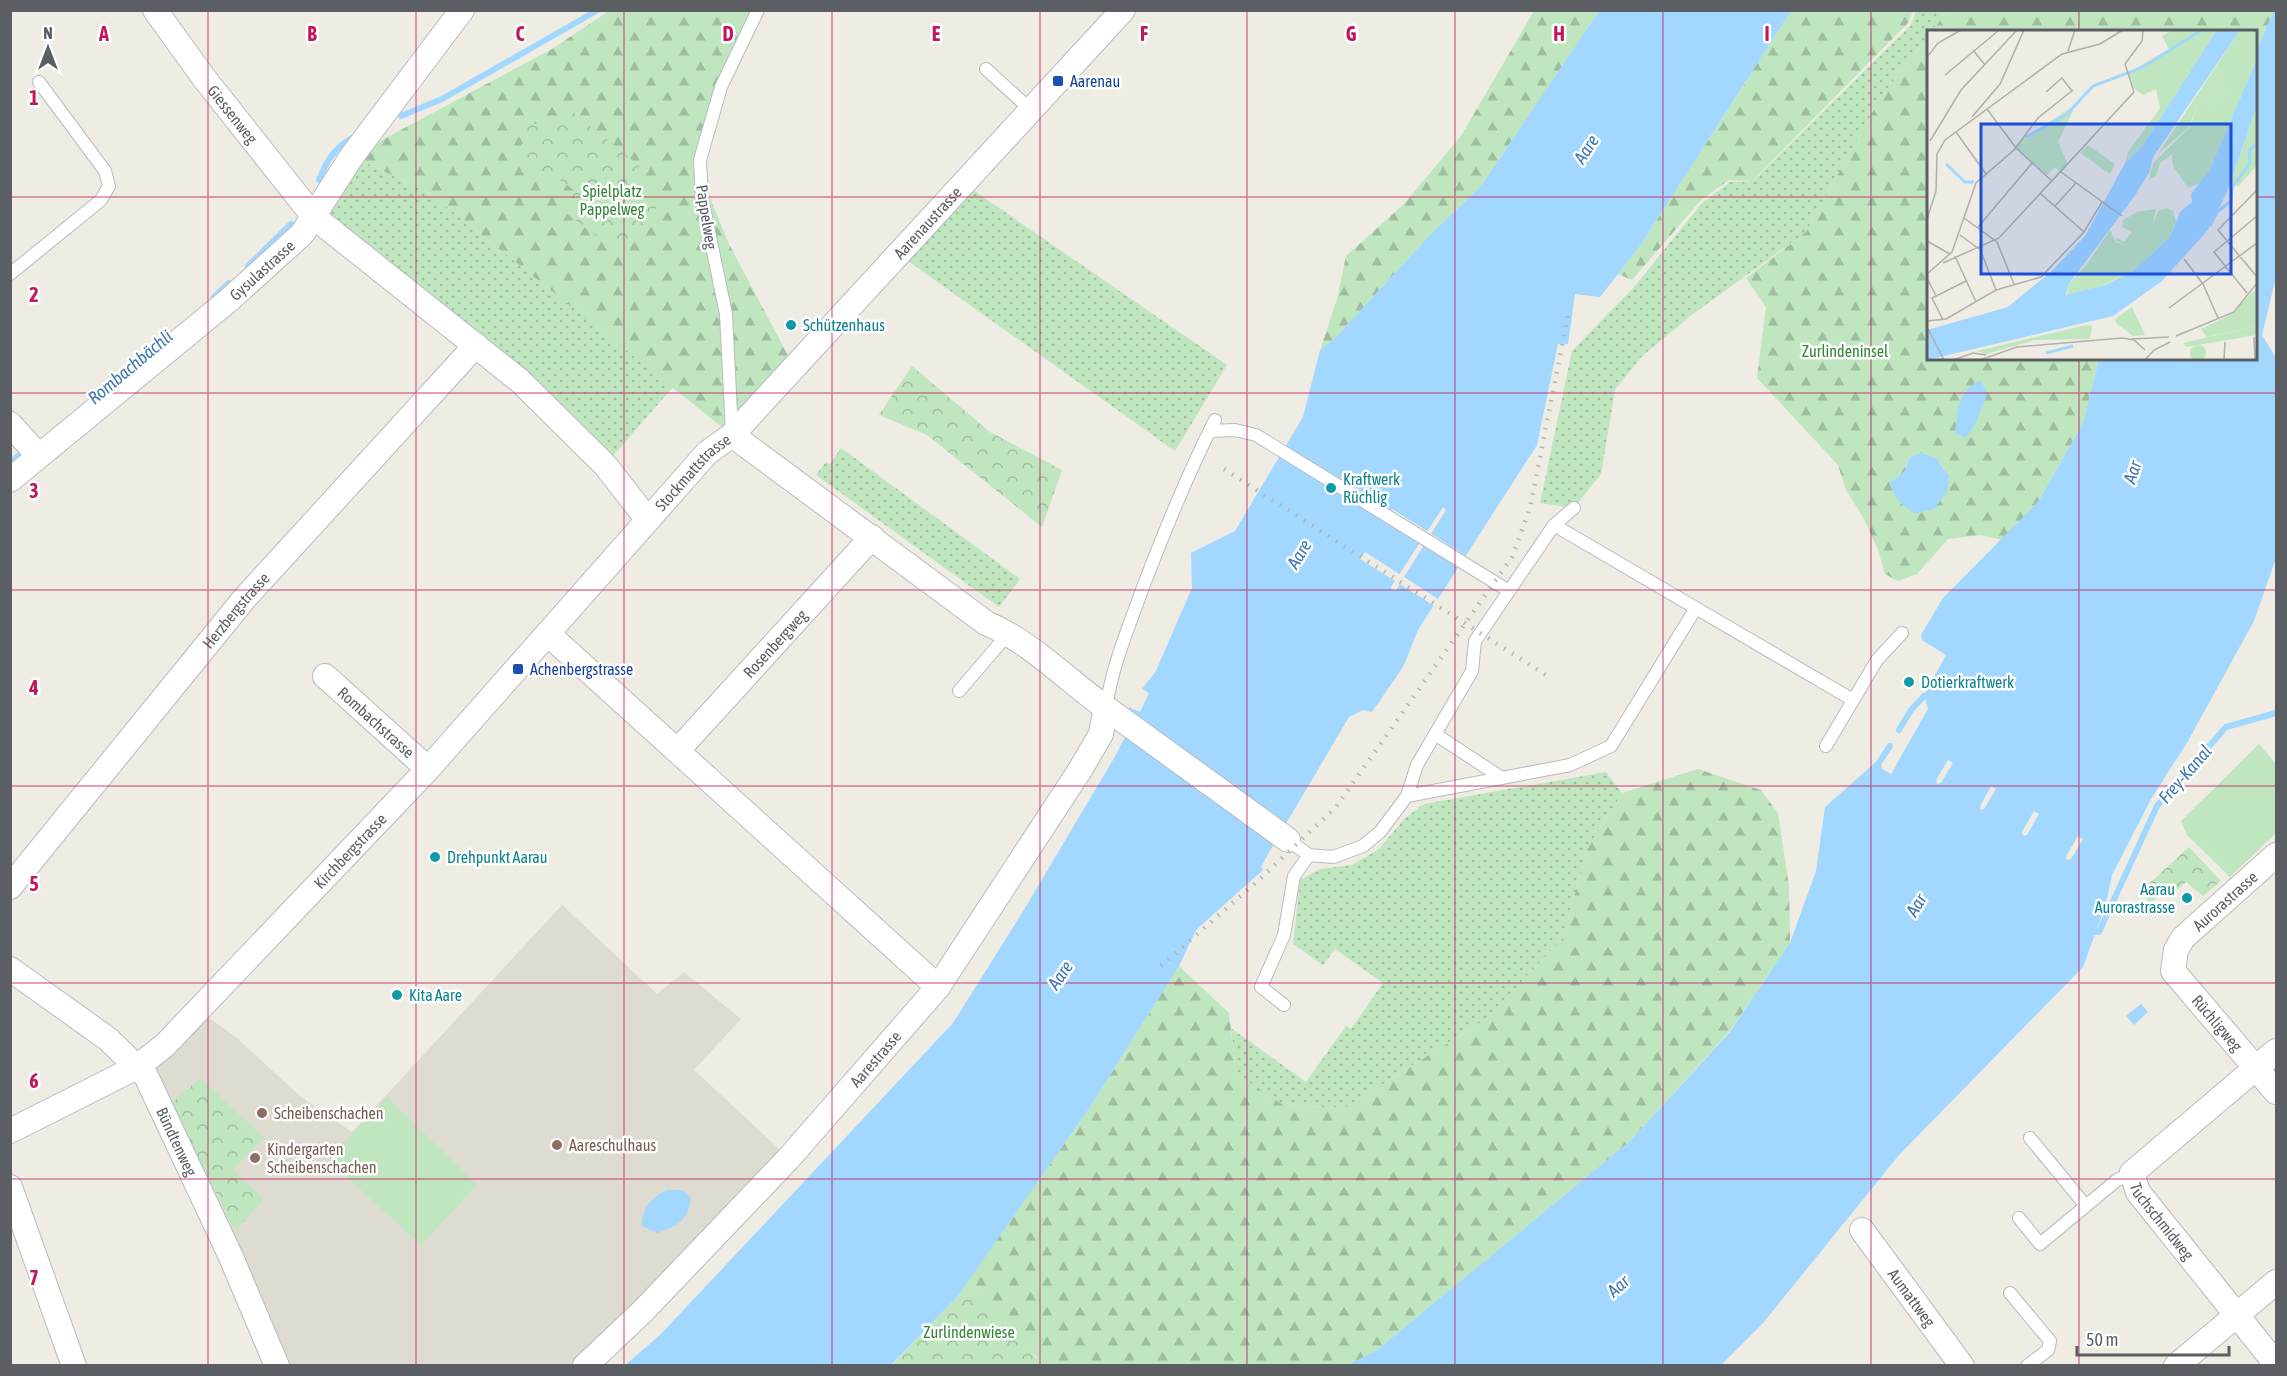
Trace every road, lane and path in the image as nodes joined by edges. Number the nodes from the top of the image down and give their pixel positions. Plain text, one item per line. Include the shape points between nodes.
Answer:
1 (155, 10) edge
2 (758, 10) edge
3 (1123, 10) edge
4 (461, 11) edge
5 (986, 69) dead end
6 (39, 82) dead end
7 (1031, 110) junction
8 (314, 217) junction
9 (10, 274) edge
10 (476, 345) junction
11 (10, 424) edge
12 (732, 435) junction
13 (38, 455) junction
14 (10, 480) edge
15 (1574, 508) dead end
16 (648, 520) junction
17 (1554, 525) junction
18 (872, 537) junction
19 (1509, 591) junction
20 (1696, 608) junction
21 (1902, 633) dead end
22 (548, 634) junction
23 (1008, 634) junction
24 (325, 676) dead end
25 (959, 691) dead end
26 (1853, 700) junction
27 (1114, 714) junction
28 (1435, 734) junction
29 (1826, 746) dead end
30 (678, 750) junction
31 (428, 769) junction
32 (1502, 778) junction
33 (1407, 796) junction
34 (1288, 840) joint
35 (1309, 855) junction
36 (2277, 855) edge
37 (10, 887) edge
38 (2176, 950) joint
39 (10, 969) edge
40 (938, 987) junction
41 (1284, 1005) dead end
42 (2277, 1051) edge
43 (137, 1067) junction
44 (2256, 1068) junction
45 (2277, 1092) edge
46 (10, 1131) edge
47 (2030, 1138) dead end
48 (2132, 1173) junction
49 (10, 1187) edge
50 (2085, 1206) junction
51 (2019, 1218) dead end
52 (1862, 1230) dead end
53 (2277, 1282) edge
54 (2010, 1293) dead end
55 (2236, 1315) junction
56 (2277, 1364) edge
57 (74, 1365) edge
58 (278, 1365) edge
59 (585, 1365) edge
60 (1962, 1365) edge
61 (2027, 1365) edge
62 (2176, 1365) edge

1 - 8 street, Giessenweg
2 - 12 lane, Pappelweg via 721,87 700,160 702,198 726,314
3 - 7 street, Aarenaustrasse
4 - 8 street, Gysulastrasse via 352,156
5 - 7 lane
6 - 9 lane via 105,171 109,186 101,200
7 - 12 street, Aarenaustrasse
8 - 10 street, Stockmattstrasse
8 - 13 street, Gysulastrasse via 302,234 229,300
10 - 16 street, Stockmattstrasse via 562,420 605,465
10 - 37 street, Herzbergstrasse via 244,599
11 - 13 street
12 - 16 street, Stockmattstrasse via 707,453
12 - 18 street, Stockmattstrasse
13 - 14 street, Gysulastrasse
15 - 17 lane
16 - 22 street, Kirchbergstrasse
17 - 19 lane
17 - 20 lane
18 - 23 street, Stockmattstrasse via 986,623
18 - 30 street, Rosenbergweg
19 - 27 lane via 1256,435 1212,425 1193,461 1111,672
19 - 28 lane via 1475,641 1472,671
20 - 26 lane
20 - 32 lane via 1611,747 1570,765
21 - 26 lane via 1877,660
22 - 30 street
22 - 31 street, Kirchbergstrasse
23 - 25 lane
23 - 27 street, Stockmattstrasse
24 - 31 street, Rombachstrasse
26 - 29 lane
27 - 34 street, Stockmattstrasse
27 - 40 street, Aarestrasse
28 - 32 lane
28 - 33 lane via 1417,765
30 - 40 street
31 - 43 street, Kirchbergstrasse via 165,1045
32 - 33 lane
33 - 35 lane via 1380,832 1363,846 1333,857
34 - 35 lane
35 - 41 lane via 1294,876 1284,935 1261,987
36 - 38 street, Aurorastrasse via 2183,938
38 - 44 street, Rüchligweg via 2173,971
39 - 43 street, Bündtenweg via 108,1039
40 - 59 street, Aarestrasse via 789,1158 643,1311
42 - 44 street, Tuchschmidweg
43 - 46 street, Kirchbergstrasse
43 - 58 street, Bündtenweg via 152,1087
44 - 45 street, Rüchligweg
44 - 48 street, Tuchschmidweg
47 - 50 lane
48 - 50 lane
48 - 55 street, Tuchschmidweg via 2138,1192
49 - 57 street
50 - 51 lane via 2040,1245
52 - 60 street, Aumattweg
53 - 55 street
54 - 61 lane via 2050,1341 2048,1350
55 - 56 street, Tuchschmidweg
55 - 62 street

